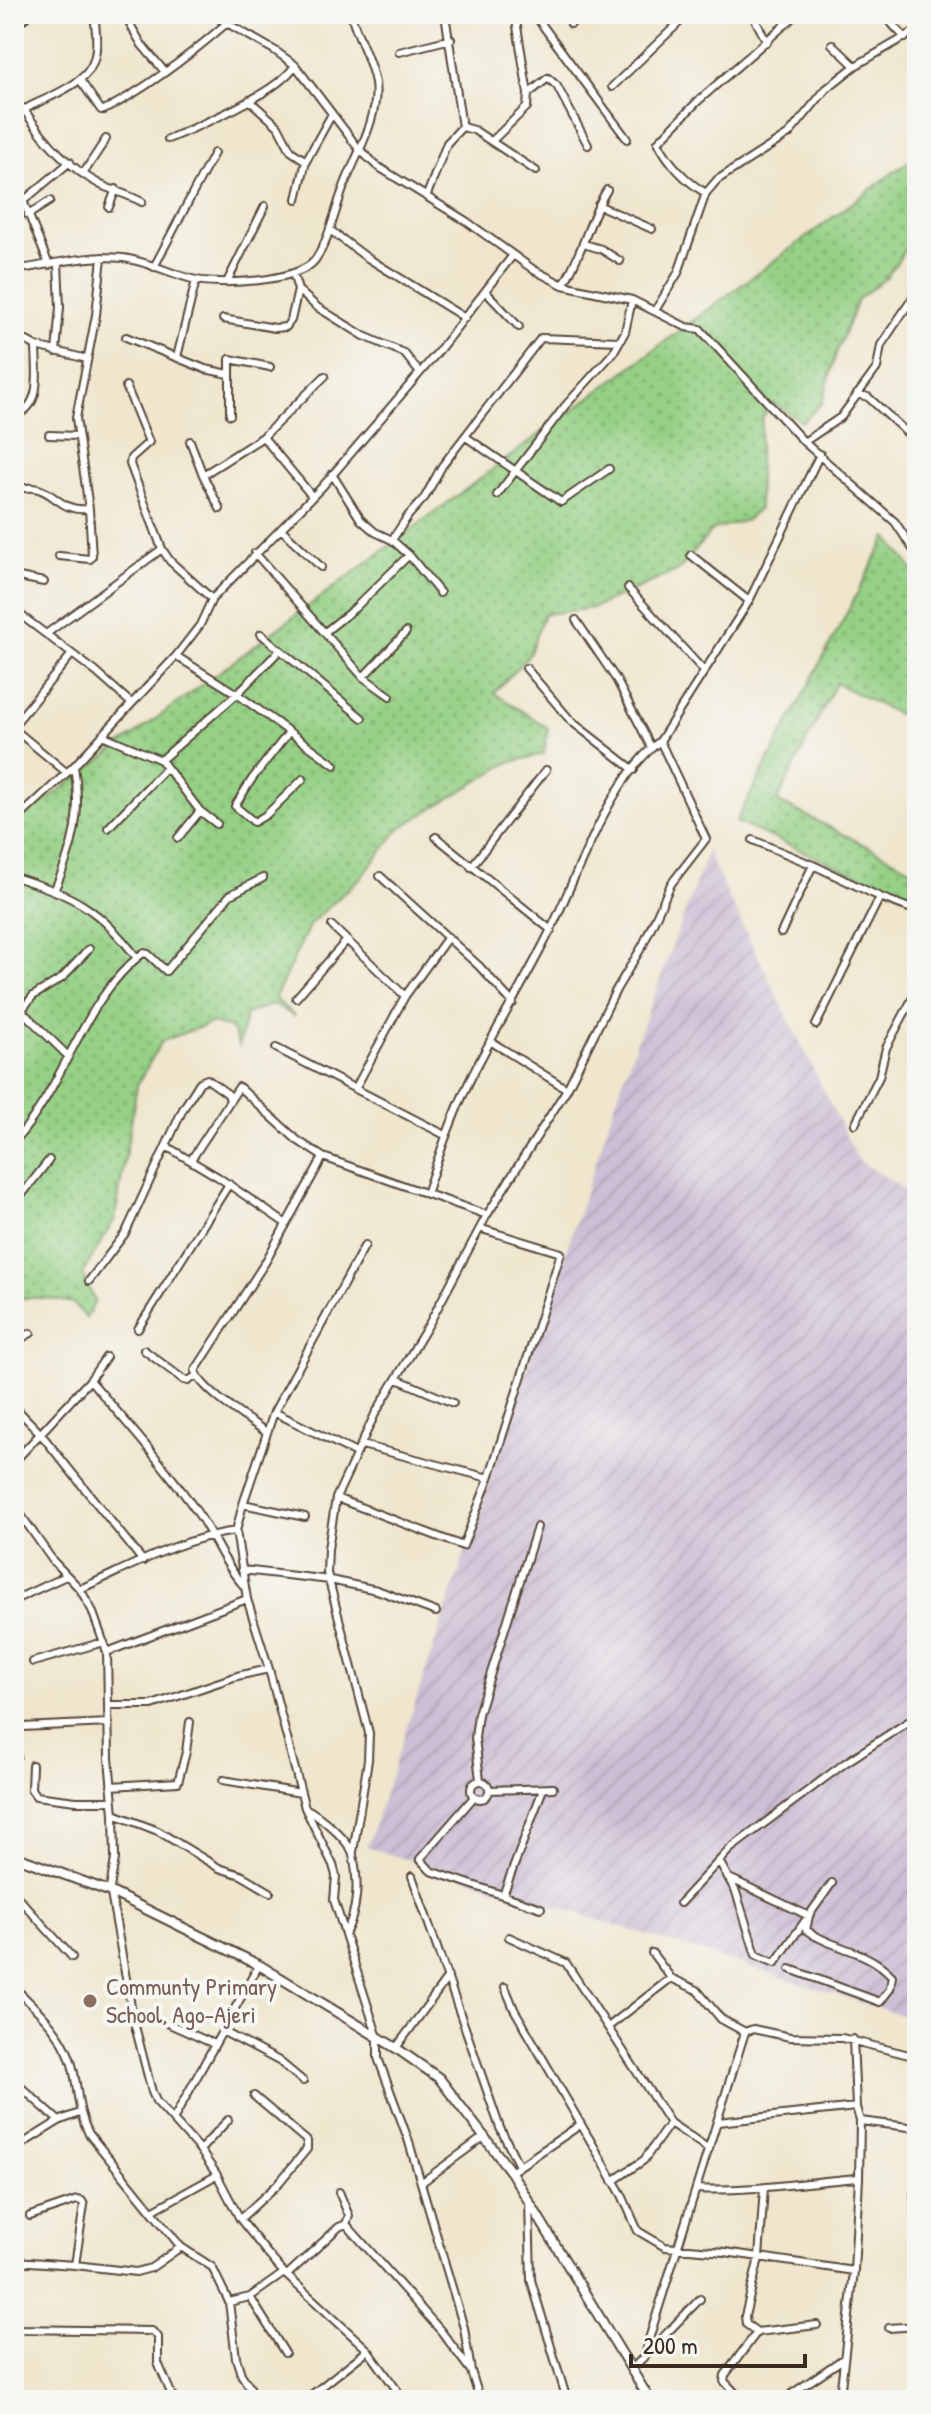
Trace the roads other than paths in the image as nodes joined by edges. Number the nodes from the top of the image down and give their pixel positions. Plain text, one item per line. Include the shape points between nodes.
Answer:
1 (30, 14) edge
2 (94, 14) edge
3 (124, 14) edge
4 (211, 14) edge
5 (351, 14) edge
6 (445, 14) edge
7 (515, 14) edge
8 (534, 14) edge
9 (581, 14) edge
10 (688, 14) edge
11 (752, 14) edge
12 (797, 14) edge
13 (883, 14) edge
14 (227, 23) junction
15 (571, 24) dead end
16 (14, 26) edge
17 (917, 30) edge
18 (905, 38) junction
19 (451, 39) junction
20 (767, 42) junction
21 (832, 44) dead end
22 (399, 52) dead end
23 (295, 65) junction
24 (855, 66) junction
25 (165, 72) junction
26 (80, 80) junction
27 (612, 87) dead end
28 (528, 94) junction
29 (249, 100) junction
30 (23, 108) junction
31 (332, 114) junction
32 (14, 119) edge
33 (462, 127) junction
34 (106, 139) dead end
35 (168, 139) dead end
36 (627, 139) dead end
37 (492, 141) junction
38 (588, 145) dead end
39 (359, 149) junction
40 (214, 153) dead end
41 (306, 161) junction
42 (70, 162) junction
43 (536, 171) dead end
44 (83, 174) junction
45 (14, 178) edge
46 (116, 189) junction
47 (607, 190) dead end
48 (706, 193) junction
49 (427, 195) junction
50 (297, 199) dead end
51 (50, 201) dead end
52 (22, 202) junction
53 (142, 202) dead end
54 (598, 205) junction
55 (265, 206) dead end
56 (109, 207) dead end
57 (28, 215) junction
58 (652, 229) dead end
59 (330, 230) junction
60 (584, 244) junction
61 (513, 255) junction
62 (102, 257) junction
63 (620, 261) dead end
64 (58, 264) junction
65 (49, 265) junction
66 (154, 267) junction
67 (14, 270) edge
68 (293, 273) junction
69 (196, 280) junction
70 (227, 282) junction
71 (917, 284) edge
72 (563, 285) junction
73 (298, 290) junction
74 (486, 292) junction
75 (632, 300) junction
76 (656, 309) junction
77 (465, 318) junction
78 (223, 319) dead end
79 (519, 327) dead end
80 (126, 337) dead end
81 (620, 341) junction
82 (14, 342) edge
83 (36, 346) junction
84 (56, 352) junction
85 (177, 357) junction
86 (87, 359) junction
87 (270, 367) dead end
88 (419, 372) junction
89 (229, 374) junction
90 (325, 376) dead end
91 (126, 386) dead end
92 (857, 394) junction
93 (14, 415) edge
94 (230, 415) dead end
95 (49, 435) dead end
96 (78, 436) junction
97 (263, 437) junction
98 (466, 437) junction
99 (802, 439) junction
100 (190, 441) dead end
101 (917, 442) edge
102 (820, 454) junction
103 (609, 469) dead end
104 (515, 470) junction
105 (332, 474) junction
106 (203, 475) junction
107 (14, 490) edge
108 (311, 495) junction
109 (497, 495) dead end
110 (89, 509) junction
111 (220, 509) dead end
112 (282, 530) junction
113 (392, 540) junction
114 (162, 549) junction
115 (255, 553) junction
116 (409, 555) junction
117 (691, 555) dead end
118 (917, 555) edge
119 (59, 556) dead end
120 (321, 567) dead end
121 (14, 576) edge
122 (44, 582) dead end
123 (628, 588) dead end
124 (440, 593) dead end
125 (212, 599) junction
126 (749, 601) junction
127 (15, 613) edge
128 (576, 620) dead end
129 (325, 632) junction
130 (406, 632) dead end
131 (46, 634) junction
132 (261, 634) dead end
133 (280, 650) junction
134 (72, 654) junction
135 (176, 656) junction
136 (526, 668) dead end
137 (703, 670) junction
138 (363, 677) junction
139 (237, 694) junction
140 (390, 696) dead end
141 (131, 703) junction
142 (362, 718) dead end
143 (14, 727) edge
144 (289, 732) junction
145 (102, 735) junction
146 (660, 741) junction
147 (651, 747) junction
148 (161, 760) junction
149 (335, 765) dead end
150 (74, 766) junction
151 (166, 768) junction
152 (546, 770) dead end
153 (634, 770) junction
154 (66, 772) junction
155 (303, 779) dead end
156 (200, 811) junction
157 (14, 822) edge
158 (217, 824) dead end
159 (108, 828) dead end
160 (436, 837) dead end
161 (178, 838) dead end
162 (753, 840) dead end
163 (813, 865) junction
164 (471, 867) junction
165 (380, 876) dead end
166 (14, 877) edge
167 (263, 878) dead end
168 (55, 889) junction
169 (880, 897) junction
170 (917, 911) edge
171 (332, 926) dead end
172 (551, 930) junction
173 (781, 933) dead end
174 (448, 937) junction
175 (346, 941) junction
176 (89, 949) dead end
177 (137, 958) junction
178 (14, 976) edge
179 (917, 990) edge
180 (405, 996) junction
181 (296, 998) dead end
182 (513, 1003) junction
183 (21, 1008) junction
184 (14, 1020) edge
185 (816, 1025) dead end
186 (490, 1041) junction
187 (276, 1048) dead end
188 (68, 1056) junction
189 (355, 1089) junction
190 (567, 1089) junction
191 (230, 1101) junction
192 (855, 1124) dead end
193 (445, 1135) junction
194 (14, 1142) edge
195 (166, 1146) junction
196 (323, 1157) junction
197 (917, 1158) edge
198 (49, 1160) dead end
199 (191, 1160) junction
200 (911, 1172) dead end
201 (14, 1184) edge
202 (229, 1184) junction
203 (426, 1194) junction
204 (487, 1215) junction
205 (285, 1223) junction
206 (482, 1229) junction
207 (365, 1245) dead end
208 (89, 1281) dead end
209 (138, 1329) dead end
210 (31, 1333) dead end
211 (14, 1342) edge
212 (144, 1350) dead end
213 (106, 1357) dead end
214 (196, 1376) junction
215 (397, 1379) junction
216 (90, 1380) junction
217 (453, 1403) dead end
218 (14, 1406) edge
219 (274, 1412) junction
220 (266, 1432) junction
221 (40, 1433) junction
222 (362, 1445) junction
223 (356, 1453) junction
224 (14, 1462) edge
225 (489, 1478) junction
226 (336, 1498) junction
227 (243, 1504) junction
228 (14, 1505) edge
229 (305, 1517) dead end
230 (537, 1527) dead end
231 (236, 1531) junction
232 (212, 1534) junction
233 (143, 1561) junction
234 (242, 1570) junction
235 (66, 1576) junction
236 (330, 1580) junction
237 (246, 1588) junction
238 (80, 1589) junction
239 (247, 1599) junction
240 (14, 1600) edge
241 (436, 1612) dead end
242 (104, 1642) junction
243 (107, 1652) junction
244 (33, 1662) dead end
245 (269, 1669) junction
246 (109, 1705) junction
247 (917, 1716) edge
248 (190, 1722) dead end
249 (109, 1723) junction
250 (22, 1727) dead end
251 (32, 1765) dead end
252 (223, 1780) dead end
253 (480, 1780) junction
254 (111, 1786) junction
255 (553, 1788) dead end
256 (543, 1789) junction
257 (489, 1790) junction
258 (301, 1793) junction
259 (474, 1797) junction
260 (112, 1801) junction
261 (305, 1808) junction
262 (114, 1814) junction
263 (353, 1852) junction
264 (15, 1859) edge
265 (719, 1861) junction
266 (412, 1876) dead end
267 (729, 1878) junction
268 (832, 1883) dead end
269 (111, 1892) junction
270 (270, 1892) dead end
271 (14, 1893) edge
272 (503, 1895) junction
273 (680, 1903) dead end
274 (541, 1908) dead end
275 (809, 1916) junction
276 (345, 1934) junction
277 (509, 1937) dead end
278 (652, 1953) dead end
279 (72, 1957) dead end
280 (259, 1965) junction
281 (790, 1969) dead end
282 (448, 1976) junction
283 (671, 1978) junction
284 (14, 1987) edge
285 (505, 1987) dead end
286 (167, 2023) dead end
287 (608, 2027) junction
288 (222, 2031) junction
289 (745, 2032) junction
290 (378, 2038) junction
291 (853, 2039) junction
292 (214, 2044) junction
293 (396, 2048) junction
294 (917, 2057) edge
295 (14, 2081) edge
296 (303, 2081) dead end
297 (254, 2096) dead end
298 (856, 2107) junction
299 (79, 2113) junction
300 (173, 2120) junction
301 (228, 2120) dead end
302 (59, 2121) junction
303 (860, 2121) junction
304 (718, 2122) junction
305 (670, 2123) junction
306 (580, 2125) junction
307 (917, 2128) edge
308 (485, 2136) junction
309 (14, 2149) edge
310 (709, 2149) junction
311 (200, 2150) junction
312 (515, 2169) junction
313 (217, 2175) junction
314 (859, 2178) junction
315 (613, 2181) junction
316 (421, 2183) junction
317 (764, 2188) junction
318 (696, 2189) junction
319 (917, 2189) edge
320 (339, 2192) dead end
321 (529, 2200) junction
322 (152, 2211) junction
323 (30, 2216) dead end
324 (240, 2219) junction
325 (346, 2224) junction
326 (917, 2236) edge
327 (181, 2247) junction
328 (676, 2248) junction
329 (759, 2258) junction
330 (14, 2261) edge
331 (75, 2265) junction
332 (854, 2271) junction
333 (286, 2274) junction
334 (250, 2297) junction
335 (700, 2299) dead end
336 (229, 2302) junction
337 (817, 2325) dead end
338 (917, 2326) edge
339 (889, 2328) dead end
340 (14, 2329) edge
341 (757, 2332) junction
342 (368, 2350) junction
343 (285, 2353) dead end
344 (643, 2358) junction
345 (844, 2358) junction
346 (631, 2370) junction
347 (471, 2371) junction
348 (793, 2393) dead end
349 (174, 2398) edge
350 (139, 2400) edge
351 (258, 2400) edge
352 (305, 2400) edge
353 (404, 2400) edge
354 (480, 2400) edge
355 (567, 2400) edge
356 (650, 2400) edge
357 (742, 2400) edge
358 (843, 2400) edge

1 - 16 street
2 - 26 street via 95,61
3 - 25 street
4 - 14 street
5 - 39 street via 375,86 368,134
6 - 19 street
7 - 28 street
8 - 36 street
9 - 15 street
10 - 27 street
11 - 20 street
12 - 20 street
13 - 18 street
14 - 23 street
14 - 25 street
17 - 18 street
18 - 24 street
19 - 22 street
19 - 33 street
20 - 48 street via 658,142 691,184
21 - 24 street
23 - 29 street via 289,75
23 - 31 street
24 - 48 street via 826,89 789,134 717,180
25 - 26 street via 101,110
26 - 30 street
28 - 37 street via 527,107
28 - 38 street via 548,78
29 - 35 street
29 - 41 street via 278,126 291,151
30 - 32 street
30 - 42 street via 42,138
31 - 39 street
31 - 41 street
33 - 37 street
33 - 49 street via 447,143
34 - 44 street
37 - 43 street
39 - 49 street
39 - 59 street
40 - 66 street
41 - 50 street
42 - 44 street
42 - 52 street
44 - 46 street
45 - 52 street
46 - 53 street
46 - 56 street
47 - 54 street
48 - 76 street via 678,273
49 - 61 street
51 - 57 street
52 - 57 street
54 - 58 street
54 - 60 street
55 - 70 street
57 - 65 street
59 - 68 street via 314,261
59 - 77 street
60 - 63 street
60 - 72 street
61 - 72 street
61 - 74 street
62 - 64 street
62 - 66 street
62 - 86 street
64 - 65 street
64 - 84 street
65 - 67 street
66 - 69 street
68 - 70 street
68 - 73 street
69 - 70 street
69 - 85 street
71 - 92 street via 881,345 877,368
72 - 75 street
73 - 78 street via 286,327
73 - 88 street via 344,325 404,353
74 - 77 street
74 - 79 street
75 - 76 street
75 - 81 street
76 - 99 street via 700,329
77 - 88 street
80 - 85 street
81 - 98 street via 541,338
81 - 104 street
82 - 83 street
83 - 84 street
83 - 93 street via 36,392 27,409
84 - 86 street
85 - 89 street
86 - 96 street
87 - 89 street via 233,358
88 - 105 street
89 - 94 street
90 - 97 street
91 - 114 street via 149,442 130,464
92 - 99 street via 841,417
92 - 101 street via 868,397
95 - 96 street
96 - 110 street
97 - 106 street
97 - 108 street
98 - 104 street
98 - 113 street
99 - 102 street
100 - 106 street
102 - 118 street via 895,522
102 - 126 street
103 - 104 street via 561,502
104 - 109 street
105 - 108 street
105 - 113 street via 361,520
106 - 111 street
107 - 110 street via 37,487 61,505
108 - 112 street
110 - 119 street via 90,559
112 - 115 street
112 - 120 street
113 - 116 street
114 - 125 street via 174,567
114 - 131 street
115 - 125 street
115 - 129 street
116 - 124 street
116 - 129 street
117 - 126 street
121 - 122 street
123 - 137 street
125 - 135 street
126 - 137 street
127 - 131 street
128 - 147 street via 616,679
129 - 138 street
130 - 138 street
131 - 134 street
132 - 133 street
133 - 139 street
133 - 142 street
134 - 141 street
134 - 143 street
135 - 139 street
135 - 141 street
136 - 153 street via 571,721
137 - 146 street
138 - 140 street
139 - 144 street
139 - 148 street
141 - 145 street
143 - 154 street
144 - 149 street
144 - 155 street via 235,806 254,822
145 - 148 street
145 - 150 street
146 - 147 street
146 - 190 street via 706,839 671,884
147 - 153 street
148 - 151 street
150 - 154 street
150 - 168 street via 77,821
151 - 156 street
151 - 159 street
152 - 164 street
153 - 172 street via 606,810
154 - 157 street
156 - 158 street
156 - 161 street
160 - 164 street
162 - 163 street
163 - 169 street
163 - 173 street
164 - 172 street
165 - 174 street
166 - 168 street
167 - 177 street via 230,895 166,971 148,954
168 - 177 street via 107,923
169 - 170 street
169 - 185 street
171 - 175 street
172 - 182 street
174 - 180 street
174 - 182 street
175 - 180 street
175 - 181 street
176 - 183 street via 62,978
177 - 188 street via 108,987
178 - 183 street
179 - 192 street
180 - 189 street
182 - 186 street
183 - 184 street
183 - 188 street
186 - 190 street
186 - 193 street
187 - 189 street
188 - 194 street via 34,1120
189 - 193 street
190 - 204 street
191 - 195 street via 207,1079 200,1082
191 - 196 street via 239,1087
191 - 199 street
193 - 203 street
195 - 199 street
195 - 208 street via 126,1232
196 - 203 street
196 - 205 street
197 - 200 street
198 - 201 street via 24,1192
199 - 202 street
202 - 205 street
202 - 209 street
203 - 204 street
204 - 206 street
205 - 214 street via 201,1359
206 - 215 street
206 - 225 street via 561,1253
207 - 219 street
210 - 211 street
212 - 214 street via 184,1380
213 - 216 street
214 - 220 street
215 - 217 street
215 - 222 street
216 - 221 street
216 - 232 street
218 - 221 street
219 - 220 street
219 - 223 street
220 - 227 street
221 - 224 street
221 - 233 street
222 - 223 street
222 - 225 street
223 - 226 street
225 - 226 street via 463,1546
226 - 236 street via 328,1549
227 - 229 street
227 - 231 street
228 - 235 street
230 - 253 street via 478,1714
231 - 232 street
231 - 234 street
232 - 233 street
232 - 237 street via 228,1567
233 - 238 street
234 - 236 street
234 - 237 street
235 - 238 street
235 - 240 street
236 - 241 street via 377,1590
236 - 263 street via 369,1733
237 - 239 street
238 - 242 street
239 - 243 street
239 - 245 street
242 - 243 street
242 - 244 street
243 - 246 street
245 - 246 street via 152,1705
245 - 258 street
246 - 249 street
247 - 265 street via 845,1763
248 - 254 street via 178,1782
249 - 250 street
249 - 254 street
251 - 260 street via 31,1789 36,1796
252 - 258 street
253 - 257 street
253 - 259 street via 471,1787
254 - 260 street
255 - 256 street
256 - 257 street
256 - 272 street
257 - 259 street via 483,1799
258 - 261 street
259 - 272 street via 420,1859 431,1871
260 - 262 street
261 - 263 street via 321,1816
261 - 276 street via 333,1865 334,1900
262 - 269 street
262 - 270 street via 158,1831
263 - 276 street via 355,1911
264 - 269 main road
265 - 267 street
265 - 273 street
266 - 282 street
267 - 275 street
267 - 275 street via 756,1955 775,1963
268 - 275 street
269 - 280 main road
269 - 300 street via 148,2083
271 - 279 street
272 - 274 street
275 - 281 street via 806,1930 815,1937 881,1964 892,1976 890,1989 880,2002
276 - 290 street
277 - 287 street via 566,1963
278 - 283 street
280 - 288 street
280 - 290 main road
282 - 293 street
282 - 312 street
283 - 287 street
283 - 289 street via 697,1990 721,2019
284 - 299 street via 61,2039 71,2059
285 - 306 street
286 - 292 street
287 - 305 street
288 - 292 street
288 - 296 street via 279,2061
289 - 291 street
289 - 304 street
290 - 293 main road
290 - 316 street via 378,2058
291 - 294 street
291 - 298 street
292 - 300 street
293 - 308 main road via 444,2084
295 - 302 street
297 - 324 street via 307,2141 307,2149
298 - 303 street
298 - 304 street
299 - 302 street
299 - 322 street via 89,2134
300 - 311 street
301 - 311 street
302 - 309 street
303 - 307 street
303 - 314 street
304 - 310 street
305 - 310 street
305 - 315 street via 644,2160
306 - 312 street
306 - 315 street
308 - 312 main road
308 - 316 street
310 - 318 street
311 - 313 street
312 - 321 main road
313 - 322 street
313 - 324 street
314 - 317 street
314 - 332 street
315 - 328 street via 638,2231
316 - 347 street via 464,2328
317 - 318 street
317 - 329 street
318 - 328 street
319 - 326 street
320 - 325 street via 349,2216
321 - 346 main road
321 - 355 street via 531,2280
322 - 327 street
323 - 331 street via 82,2201
324 - 333 street
325 - 333 street
325 - 347 street
327 - 331 street via 143,2272
327 - 336 street via 212,2267
328 - 329 street
328 - 344 street
329 - 332 street
329 - 341 street via 744,2320
330 - 331 street
332 - 345 street
333 - 334 street
333 - 342 street
334 - 336 street
334 - 343 street
335 - 344 street
336 - 351 street via 236,2358 244,2382
337 - 341 street
338 - 339 street
340 - 349 street via 152,2331 158,2337 158,2363
341 - 357 street via 725,2375 724,2381
342 - 352 street
342 - 353 street
344 - 346 street
345 - 348 street
345 - 358 street
346 - 356 main road
347 - 354 street
349 - 350 street

